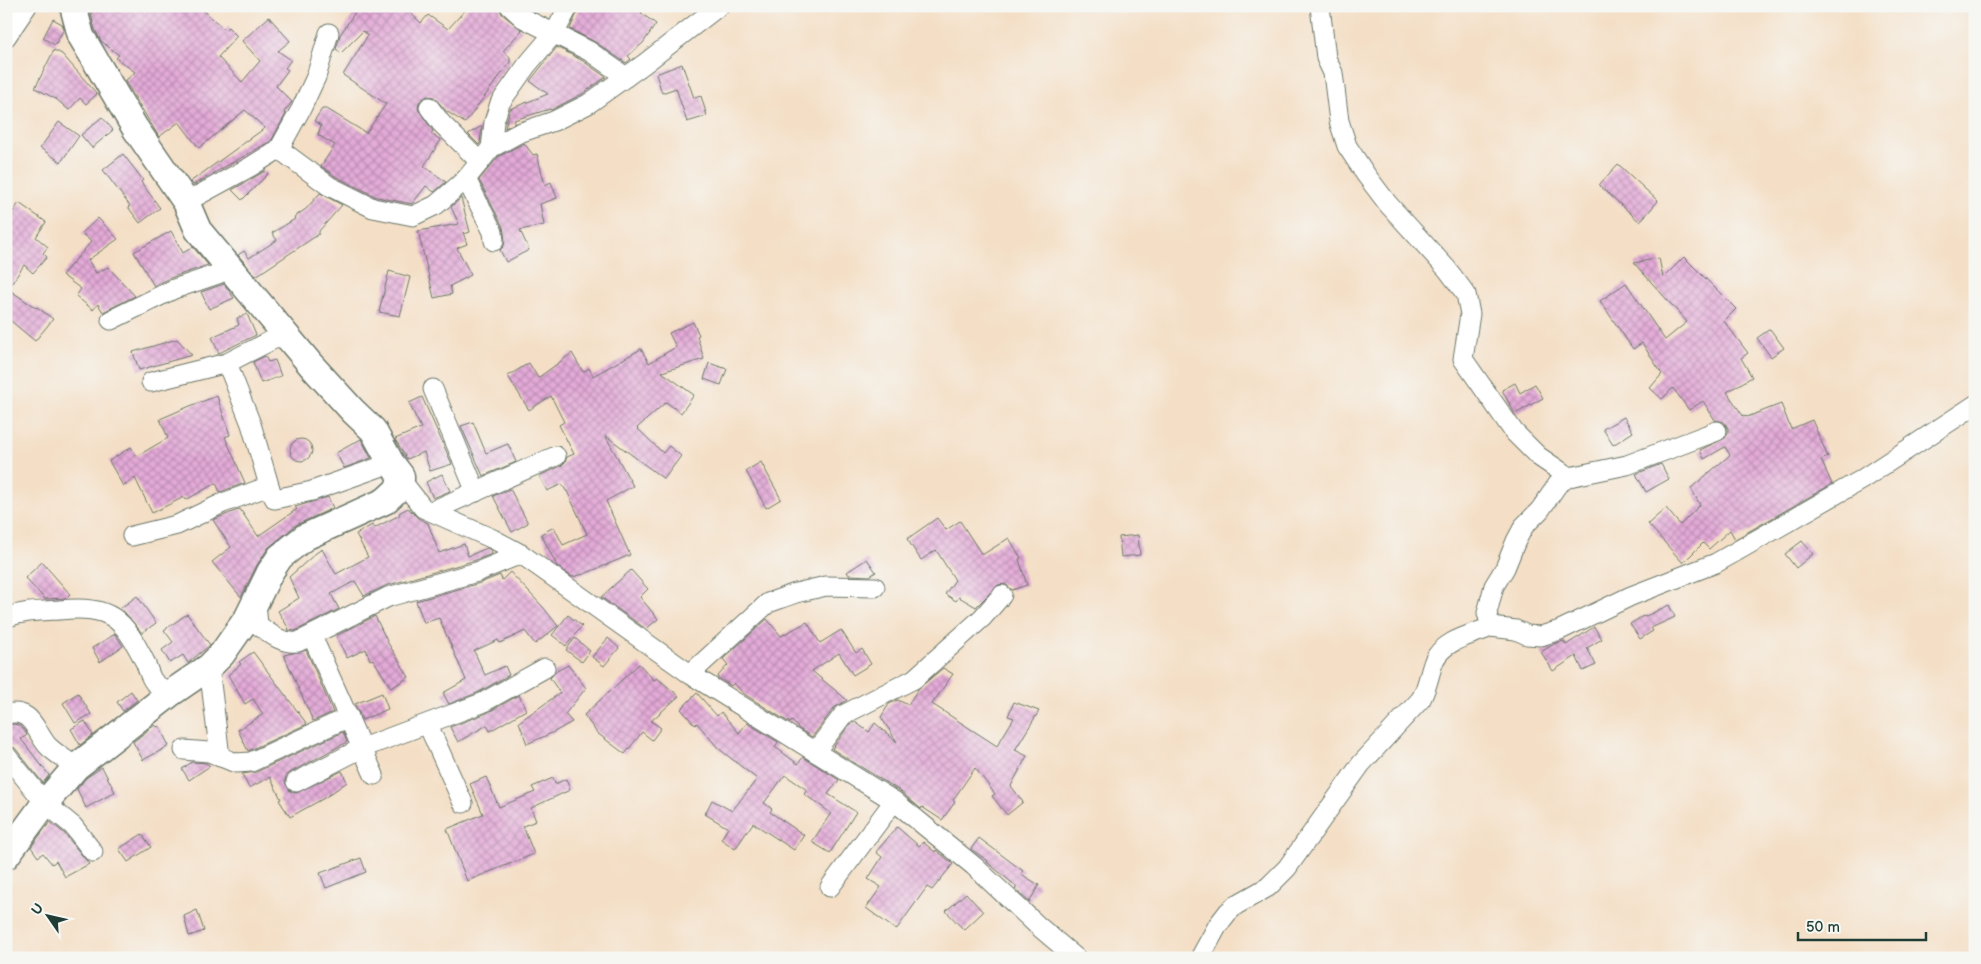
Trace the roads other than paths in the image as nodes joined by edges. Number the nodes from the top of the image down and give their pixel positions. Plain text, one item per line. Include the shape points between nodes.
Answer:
1 (27, 6) edge
2 (73, 6) edge
3 (510, 6) edge
4 (568, 6) edge
5 (719, 6) edge
6 (1320, 6) edge
7 (554, 32) junction
8 (329, 33) dead end
9 (6, 37) edge
10 (626, 77) junction
11 (429, 107) dead end
12 (279, 149) junction
13 (486, 155) junction
14 (466, 179) junction
15 (186, 202) junction
16 (494, 241) dead end
17 (230, 268) junction
18 (111, 320) dead end
19 (284, 334) junction
20 (227, 363) junction
21 (151, 382) dead end
22 (434, 389) dead end
23 (1975, 405) edge
24 (1717, 431) dead end
25 (556, 456) dead end
26 (396, 472) junction
27 (1569, 477) junction
28 (269, 486) junction
29 (476, 492) junction
30 (432, 511) junction
31 (132, 536) dead end
32 (521, 554) junction
33 (875, 587) dead end
34 (1002, 595) dead end
35 (256, 603) junction
36 (6, 618) edge
37 (1491, 627) junction
38 (312, 636) junction
39 (208, 667) junction
40 (545, 668) dead end
41 (690, 674) junction
42 (171, 693) junction
43 (6, 714) edge
44 (349, 717) junction
45 (428, 725) junction
46 (362, 748) junction
47 (184, 750) dead end
48 (815, 752) junction
49 (6, 755) edge
50 (220, 757) junction
51 (76, 767) junction
52 (374, 774) dead end
53 (296, 782) dead end
54 (894, 801) junction
55 (45, 803) junction
56 (463, 803) dead end
57 (93, 852) dead end
58 (6, 856) edge
59 (830, 888) dead end
60 (1076, 958) edge
61 (1200, 958) edge

1 - 9 street
2 - 15 street via 81,36 135,128
3 - 7 street via 523,18
4 - 7 street
5 - 10 street
6 - 27 street via 1326,58 1333,73 1339,121 1347,146 1388,204 1466,294 1470,314 1463,359 1514,432 1538,456
7 - 10 street
7 - 13 street via 500,103
8 - 12 street via 316,77
10 - 13 street via 588,104 554,122 519,133
11 - 13 street via 441,123
12 - 14 street via 328,186 373,208 412,216 436,205
12 - 15 street
13 - 14 street
14 - 16 street via 493,232
15 - 17 street via 198,230
17 - 18 street via 174,289
17 - 19 street
19 - 20 street
19 - 26 street via 373,430
20 - 21 street
20 - 28 street via 251,424
22 - 29 street
23 - 37 street via 1861,480 1716,563 1541,636
24 - 27 street via 1627,465
25 - 29 street
26 - 28 street via 276,499
26 - 30 street via 423,508
26 - 35 street via 397,490 385,501 305,536 290,549 270,572
27 - 37 street via 1558,484 1516,541 1494,586 1487,613
28 - 31 street via 177,525
29 - 30 street
30 - 32 street
32 - 38 street via 477,572 388,597
32 - 41 street
33 - 41 street via 826,586 768,604
34 - 48 street via 982,618 914,679 843,715
35 - 38 street via 258,625 270,635 291,643
35 - 39 street via 222,654
36 - 42 street via 88,608 106,613 123,625 154,684
37 - 61 street via 1446,646 1439,653 1421,699 1361,764 1282,874 1268,887 1228,912
38 - 44 street
39 - 42 street
39 - 50 street
40 - 45 street via 482,703
41 - 48 street
42 - 51 street
43 - 51 street via 19,713 29,718 48,746
44 - 46 street
44 - 50 street via 251,762 236,763
45 - 46 street
45 - 56 street
46 - 52 street
46 - 53 street
47 - 50 street via 209,752
48 - 54 street
49 - 55 street
51 - 55 street
54 - 59 street
54 - 60 street via 974,866
55 - 57 street via 72,826
55 - 58 street

